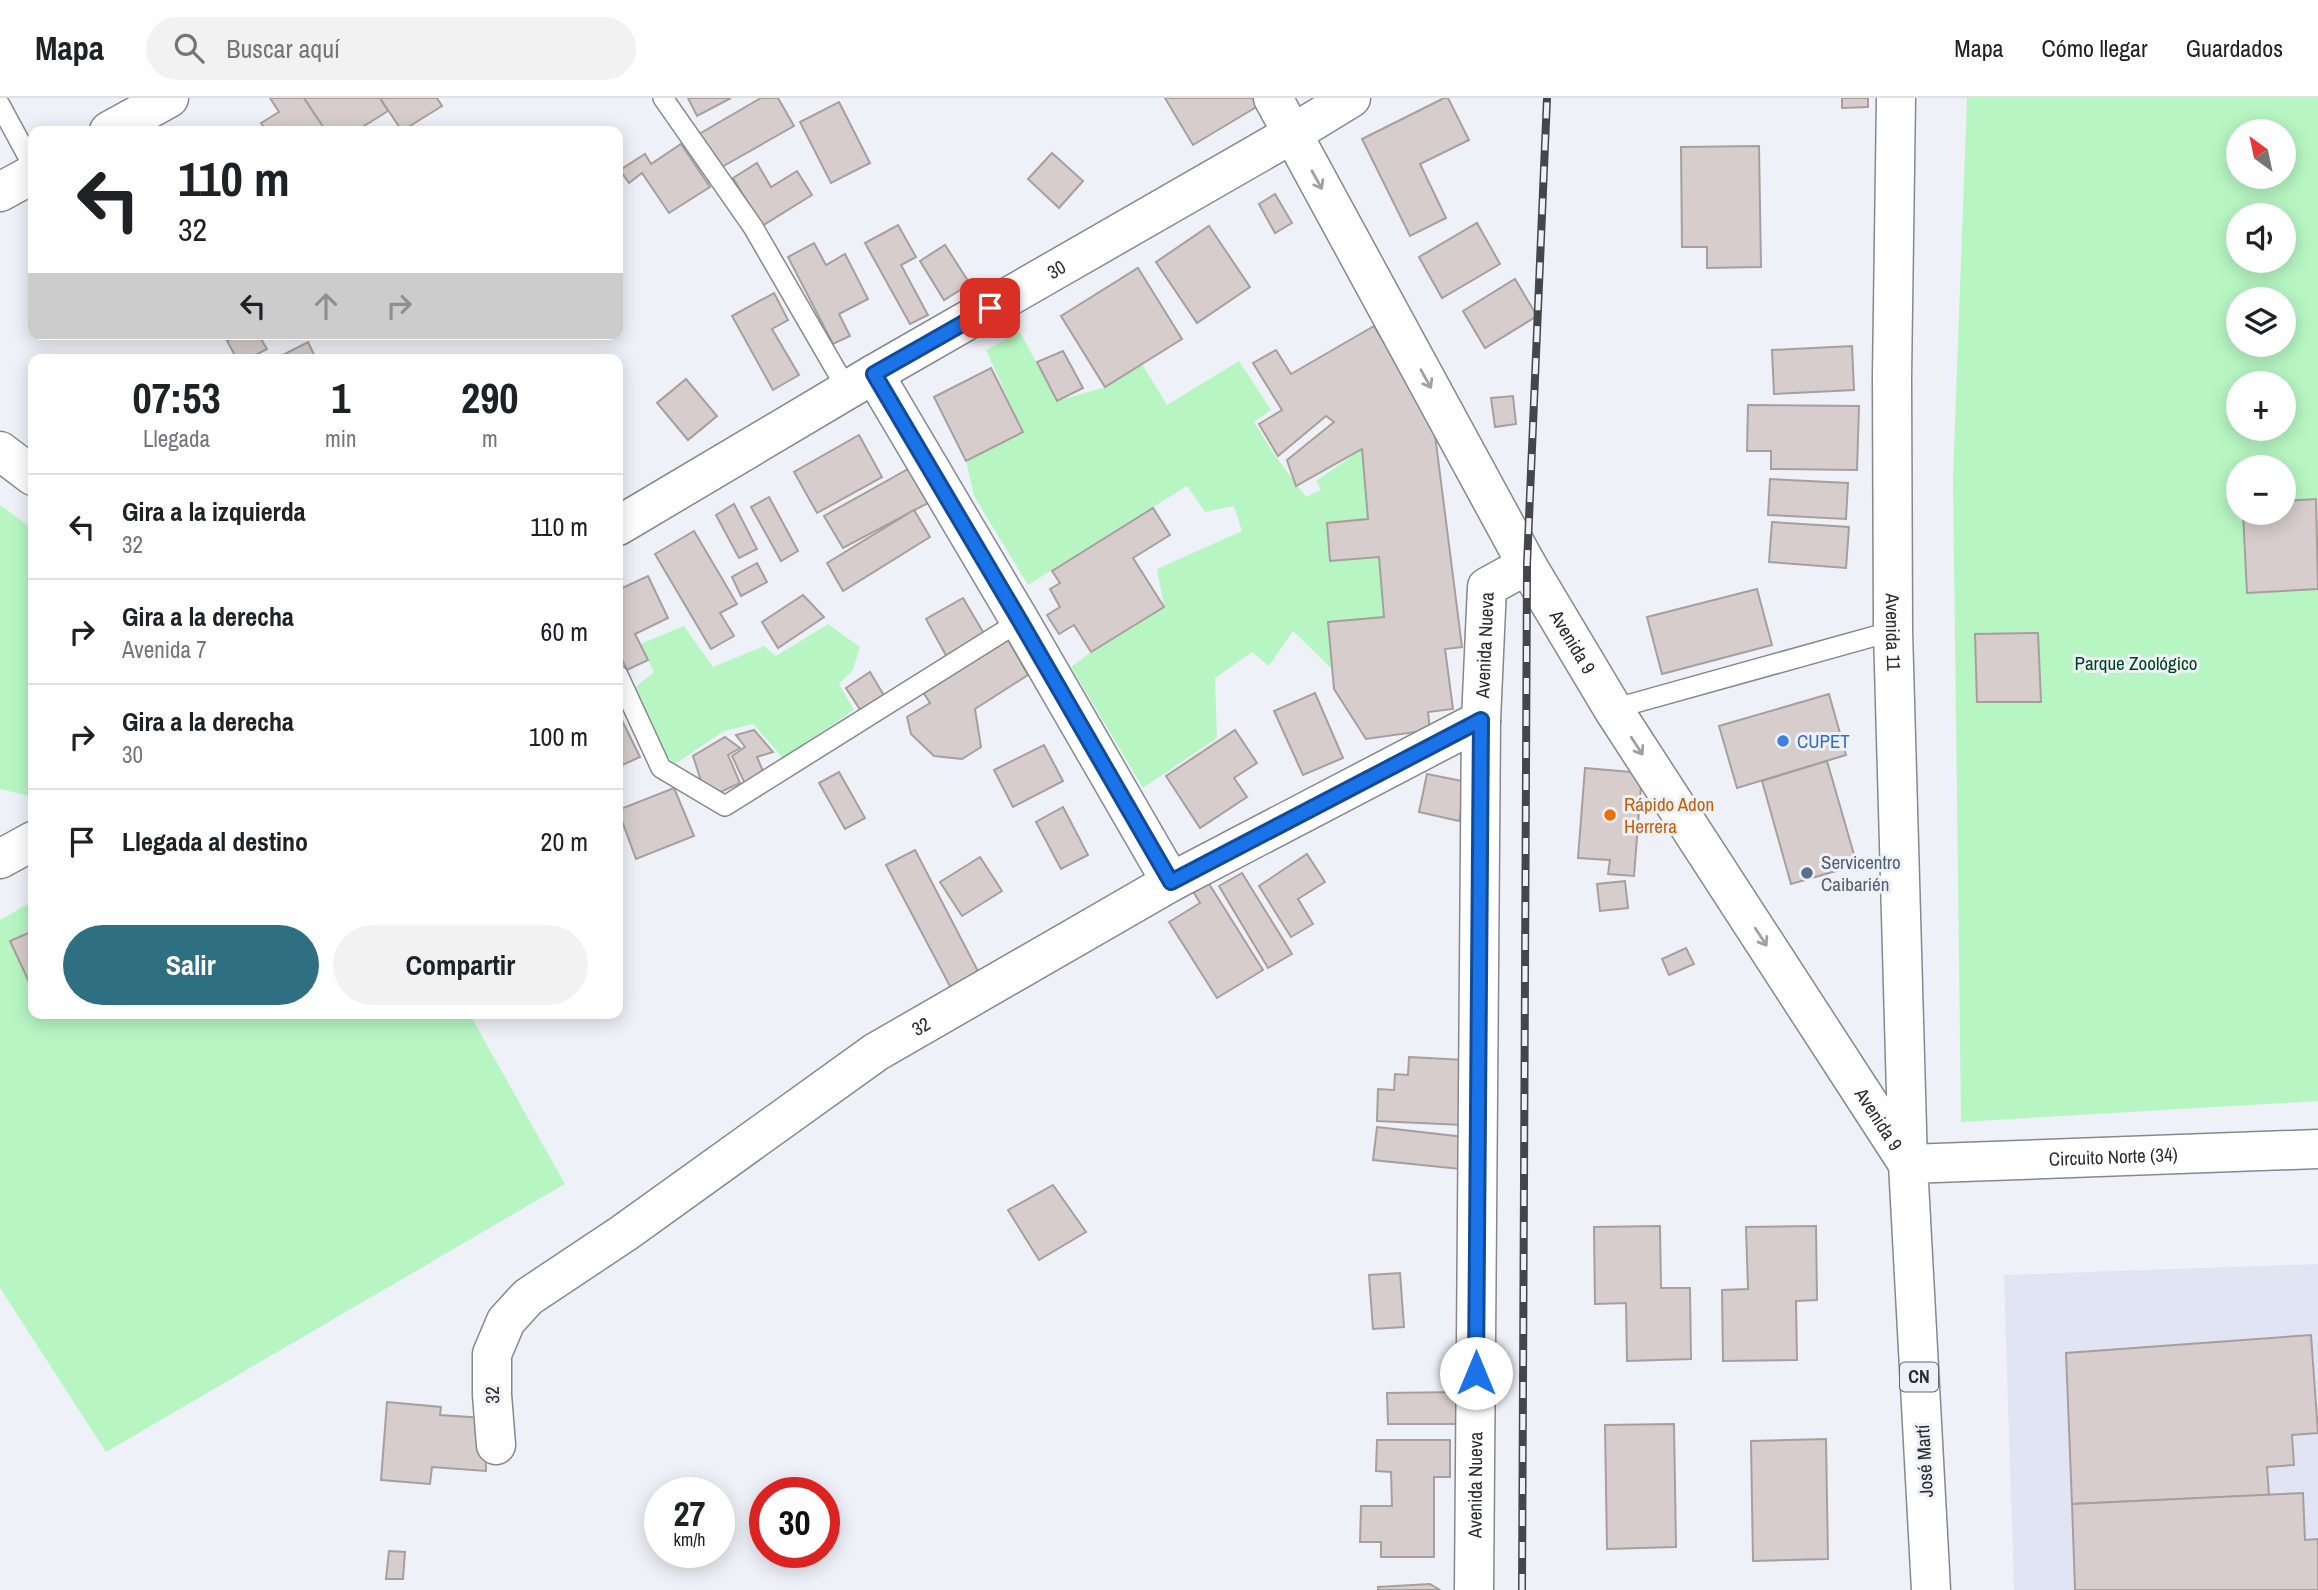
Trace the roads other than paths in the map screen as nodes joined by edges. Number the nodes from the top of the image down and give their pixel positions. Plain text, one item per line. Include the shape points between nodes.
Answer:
1 (169, 98) edge
2 (663, 98) edge
3 (1273, 98) edge
4 (1351, 98) edge
5 (1896, 98) edge
6 (0, 105) edge
7 (118, 126) edge
8 (1292, 134) junction
9 (28, 157) edge
10 (28, 177) edge
11 (0, 192) edge
12 (861, 383) junction
13 (0, 451) edge
14 (28, 472) edge
15 (623, 523) edge
16 (1527, 565) junction
17 (1020, 621) junction
18 (1893, 631) junction
19 (623, 686) edge
20 (1613, 709) junction
21 (1481, 720) junction
22 (28, 844) edge
23 (0, 859) edge
24 (1171, 882) junction
25 (2318, 1149) edge
26 (1908, 1164) junction
27 (496, 1445) dead end
28 (1474, 1590) edge
29 (1931, 1590) edge

1 - 7 street
2 - 12 lane
3 - 8 street, Avenida 9
4 - 8 street, 30
5 - 18 street, Avenida 11
6 - 9 lane
8 - 12 street, 30
8 -> 16 street, Avenida 9
10 - 11 street
12 - 15 street, 30
12 - 17 street
13 - 14 street
16 - 20 street, Avenida 9
16 - 21 street, Avenida Nueva via 1487,587
17 - 19 lane via 724,806 662,768
17 - 24 street
18 - 20 lane
18 - 26 street, Avenida 11
20 -> 26 street, Avenida 9
21 - 24 street, 32
21 - 28 street, Avenida Nueva
22 - 23 street
24 - 27 street, 32 via 876,1052 528,1297 506,1321 492,1354
25 - 26 street, Circuito Norte (34)
26 - 29 street, José Martí / CN

